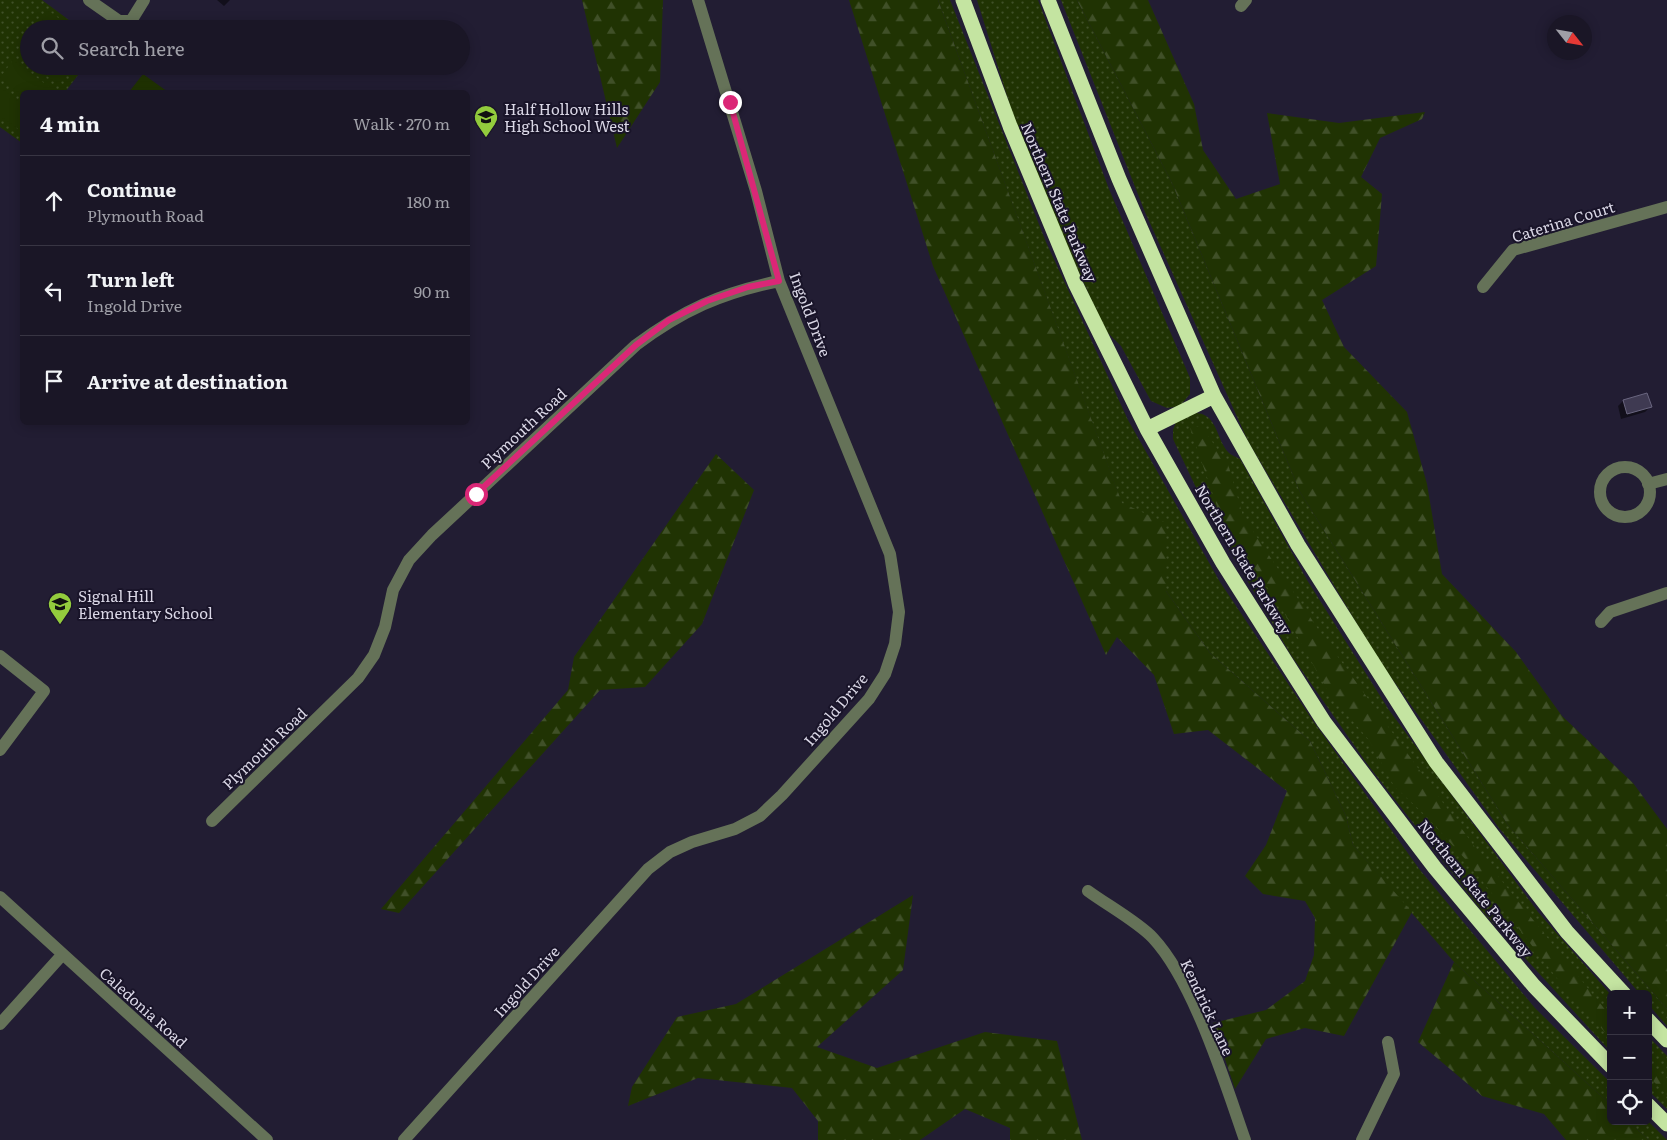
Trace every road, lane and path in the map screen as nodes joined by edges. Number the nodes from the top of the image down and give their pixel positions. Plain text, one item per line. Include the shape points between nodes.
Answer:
1 (90, 0) edge
2 (144, 0) edge
3 (698, 0) edge
4 (963, 0) edge
5 (1048, 0) edge
6 (118, 20) edge
7 (132, 20) edge
8 (1667, 207) edge
9 (779, 281) junction
10 (1483, 287) dead end
11 (1214, 396) junction
12 (1147, 429) junction
13 (1667, 479) edge
14 (1648, 484) dead end
15 (1667, 593) edge
16 (1601, 622) dead end
17 (0, 656) edge
18 (0, 750) edge
19 (212, 821) dead end
20 (1088, 891) dead end
21 (0, 897) edge
22 (62, 955) junction
23 (1620, 990) edge
24 (0, 1024) edge
25 (1652, 1024) edge
26 (1667, 1040) edge
27 (1388, 1042) dead end
28 (1607, 1062) edge
29 (1652, 1109) edge
30 (1667, 1124) edge
31 (267, 1140) edge
32 (404, 1140) edge
33 (1245, 1140) edge
34 (1362, 1140) edge

1 - 6 street
2 - 7 street
3 - 9 street, Ingold Drive via 748,163
4 - 12 highway, Northern State Parkway via 1010,126 1076,285
5 - 11 highway via 1119,180
8 - 10 street, Caterina Court via 1513,250
9 - 19 street, Plymouth Road via 748,287 707,301 669,320 636,345 432,535 409,560 393,590 385,627 374,655 358,678
9 - 32 street, Ingold Drive via 890,554 899,612 896,644 885,674 868,699 760,816 735,829 678,848 648,869
11 - 12 highway
11 - 23 highway via 1298,545 1436,762 1567,932
12 - 28 highway, Northern State Parkway via 1223,564 1324,722 1435,868 1534,986
13 - 14 street
15 - 16 street via 1610,612
17 - 18 street via 44,691
20 - 33 street, Kendrick Lane via 1152,938 1172,963 1208,1041
21 - 22 street, Caledonia Road
22 - 24 street
22 - 31 street, Caledonia Road
25 - 26 highway
27 - 34 street via 1394,1074
29 - 30 highway

